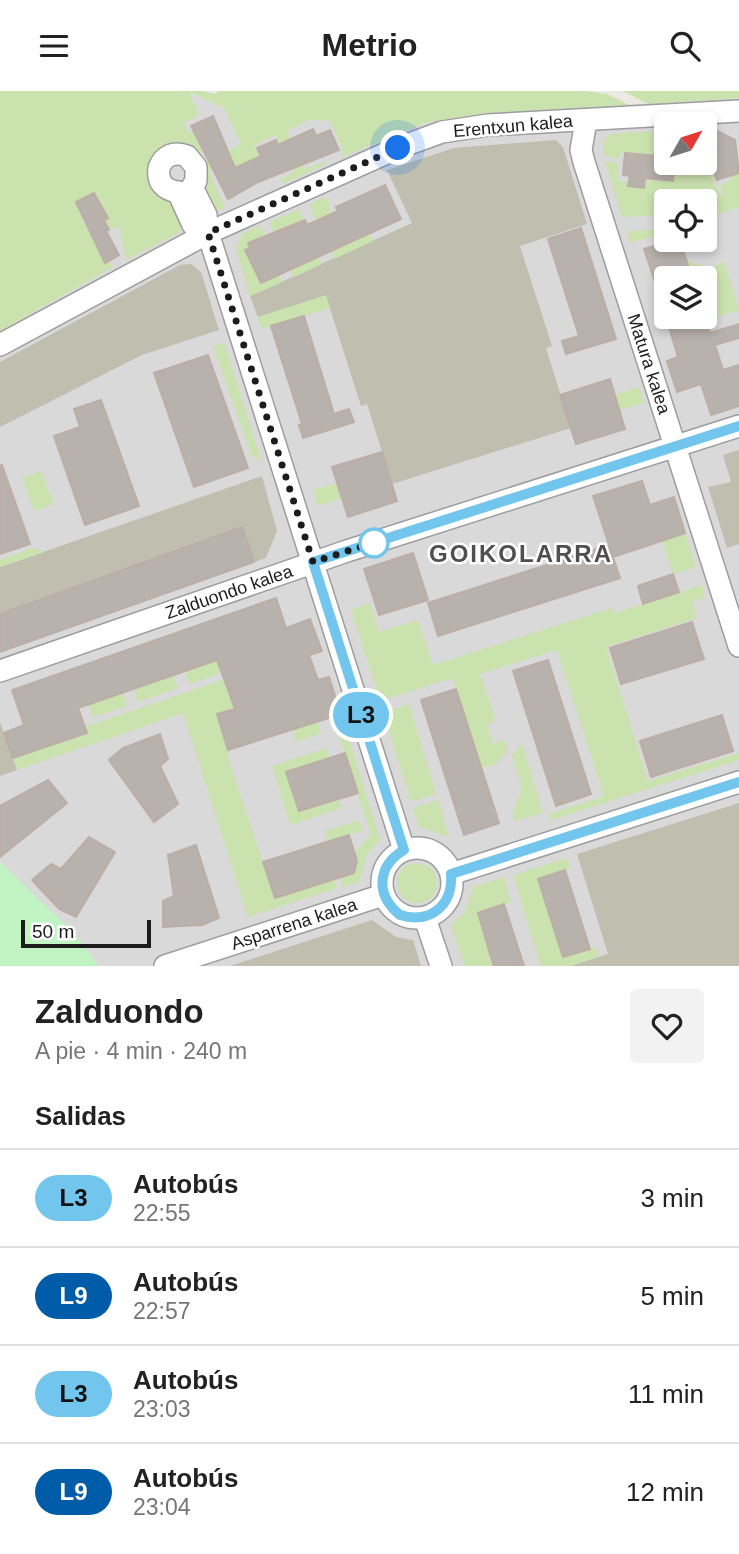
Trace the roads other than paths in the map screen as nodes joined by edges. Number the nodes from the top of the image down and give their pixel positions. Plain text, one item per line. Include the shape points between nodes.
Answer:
1 (739, 111) edge
2 (586, 121) junction
3 (208, 233) junction
4 (0, 345) edge
5 (739, 426) edge
6 (675, 447) junction
7 (313, 562) junction
8 (739, 646) edge
9 (0, 671) edge
10 (739, 782) edge
11 (404, 850) junction
12 (451, 874) junction
13 (383, 895) junction
14 (425, 918) junction
15 (165, 966) edge
16 (441, 966) edge

1 - 2 street, Erentxun kalea
2 - 3 street, Erentxun kalea via 442,132
2 - 6 street, Matura kalea via 581,150 584,162
3 - 4 street, Erentxun kalea
3 - 7 street
5 - 6 street, Zalduondo kalea
6 - 7 street, Zalduondo kalea
6 - 8 street, Matura kalea
7 - 9 street, Zalduondo kalea
7 - 11 street
10 - 12 street
11 - 12 street via 437,854
11 - 13 street via 384,868
12 - 14 street via 448,900
13 - 14 street via 400,915
13 - 15 street, Asparrena kalea
14 - 16 street

